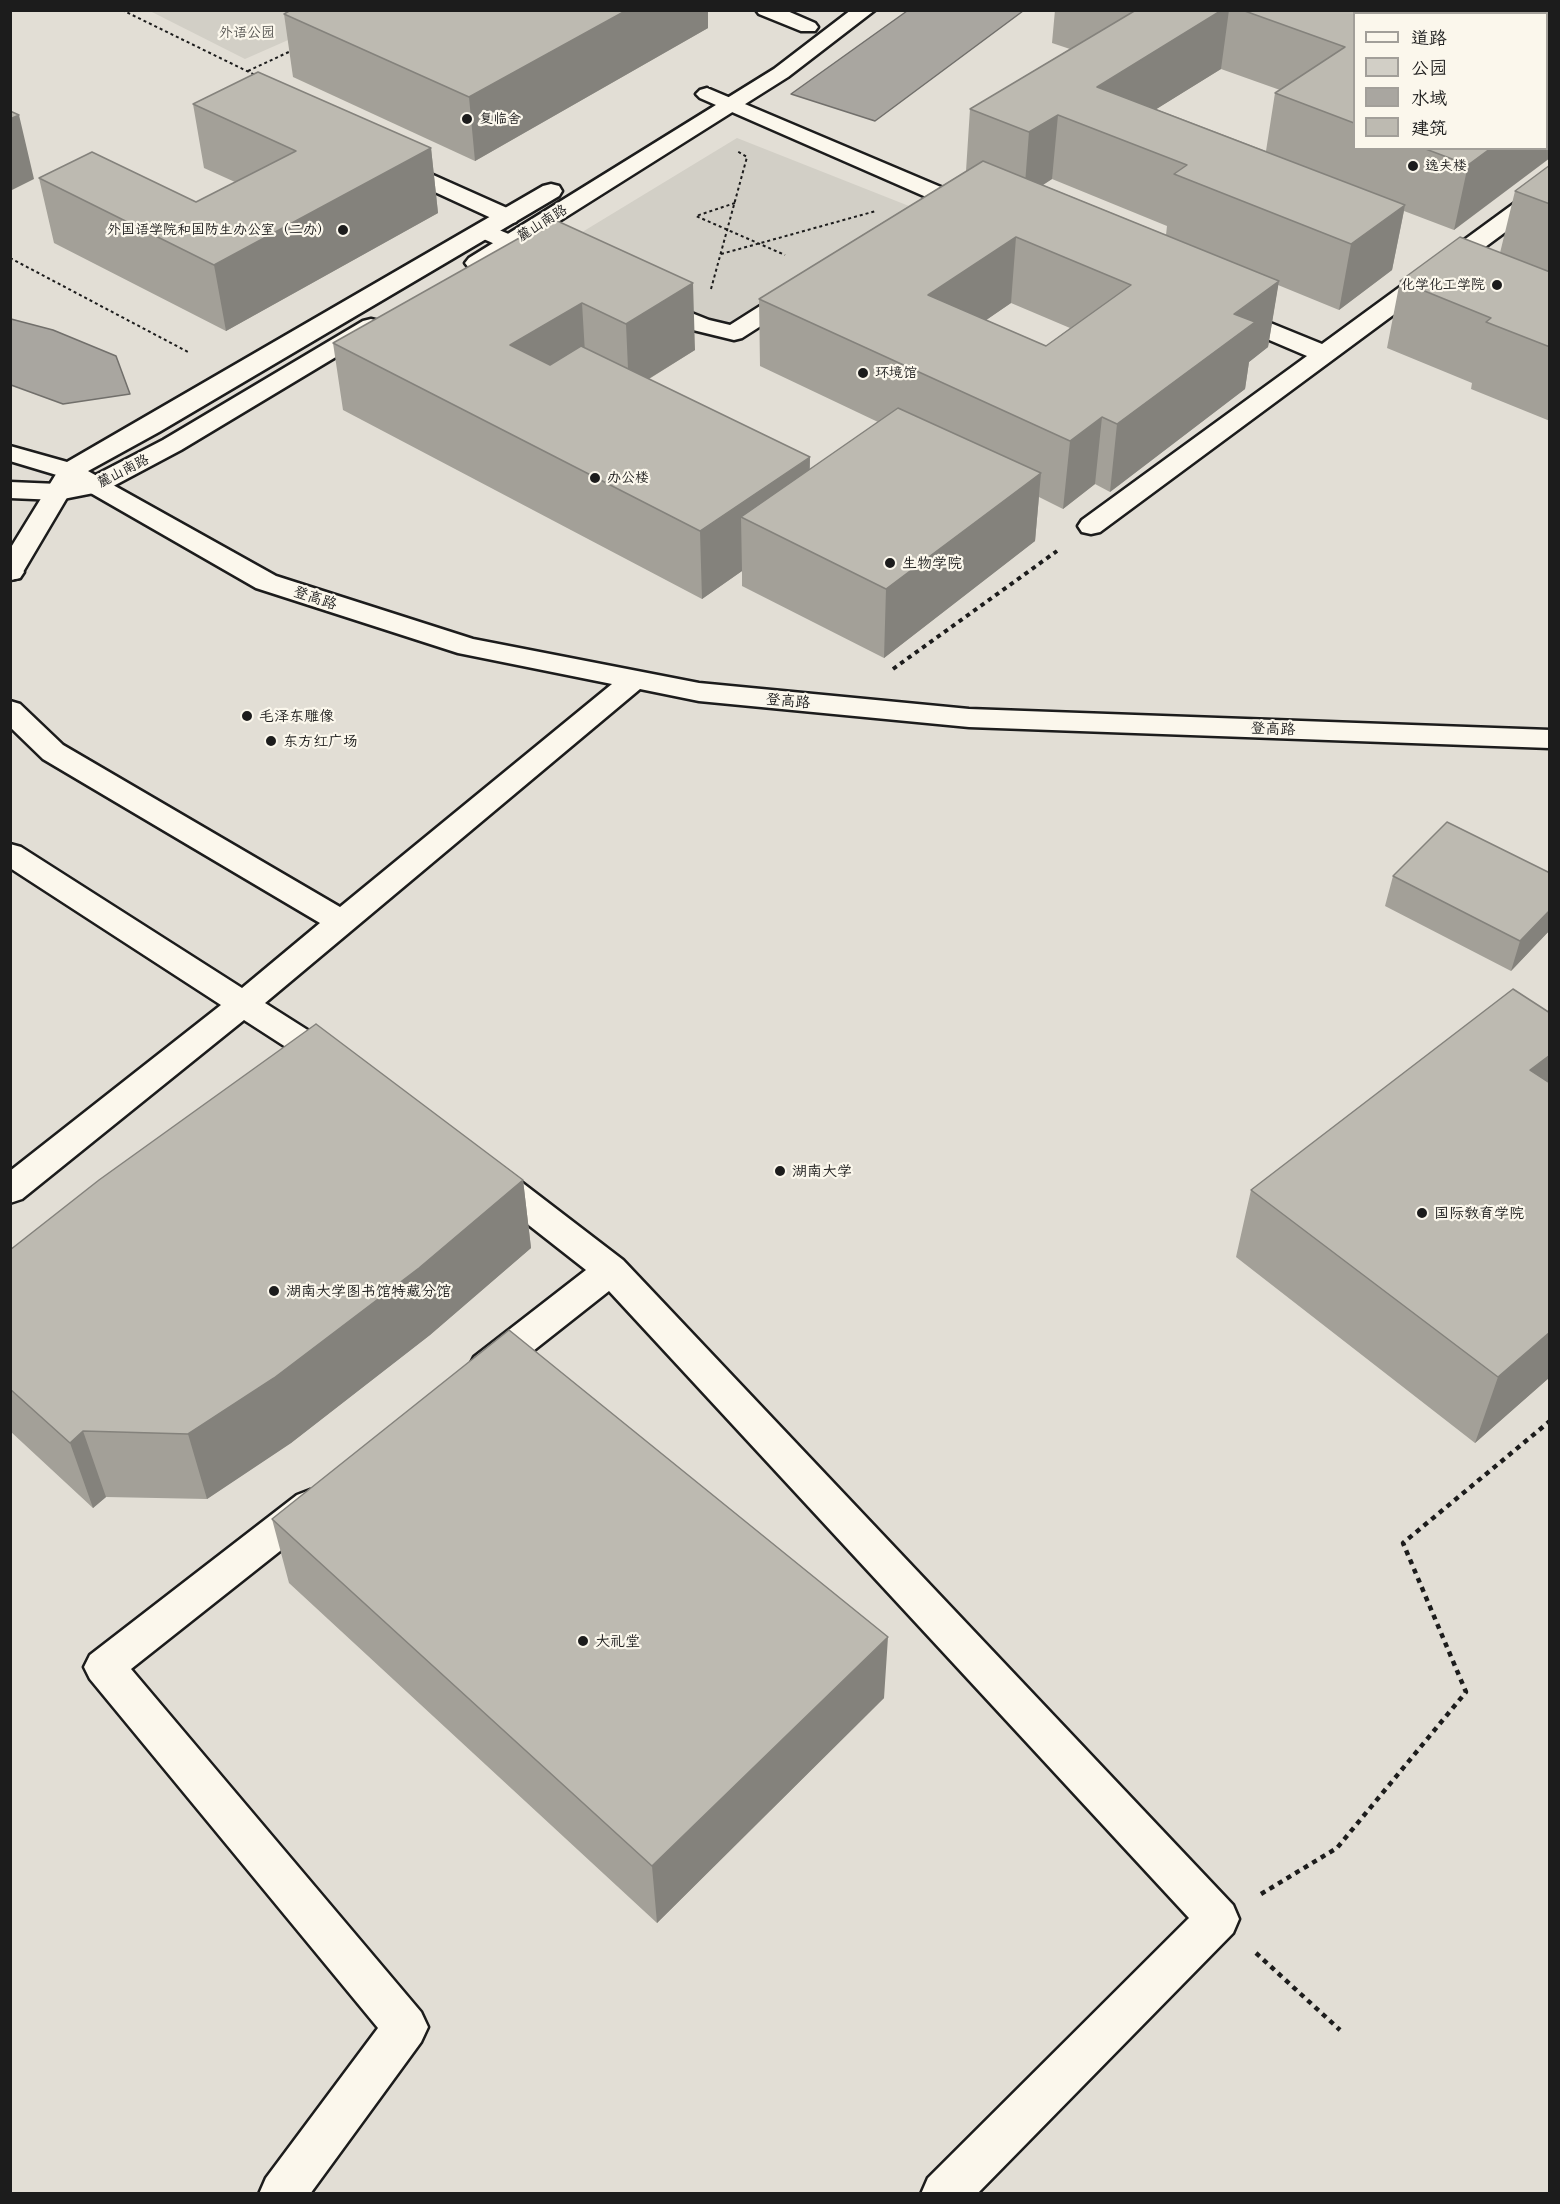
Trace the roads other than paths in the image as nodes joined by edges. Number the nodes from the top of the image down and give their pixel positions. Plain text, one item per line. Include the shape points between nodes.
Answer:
1 (766, 10) edge
2 (830, 10) edge
3 (865, 10) edge
4 (808, 27) junction
5 (779, 47) dead end
6 (759, 61) dead end
7 (707, 94) junction
8 (732, 105) junction
9 (380, 159) edge
10 (1550, 188) edge
11 (508, 217) junction
12 (992, 217) edge
13 (485, 231) junction
14 (511, 243) junction
15 (564, 266) edge
16 (459, 273) edge
17 (828, 273) edge
18 (638, 298) edge
19 (1202, 304) edge
20 (388, 316) edge
21 (1324, 354) junction
22 (10, 453) edge
23 (64, 482) junction
24 (95, 486) junction
25 (10, 490) edge
26 (1091, 526) road end
27 (10, 572) edge
28 (634, 680) junction
29 (10, 710) edge
30 (1550, 739) edge
31 (10, 854) edge
32 (342, 922) junction
33 (243, 1004) junction
34 (359, 1079) edge
35 (462, 1155) edge
36 (10, 1190) edge
37 (611, 1270) junction
38 (461, 1388) edge
39 (339, 1483) edge
40 (282, 2193) edge
41 (944, 2193) edge

1 - 4 street
2 - 4 street
3 - 8 street, 麓山南路
4 - 5 street
6 - 7 street, 麓山南路
7 - 8 street
7 - 11 street, 麓山南路
8 - 12 street via 928,200
8 - 14 street, 麓山南路
9 - 11 street
10 - 21 street
11 - 13 street, 麓山南路
13 - 14 street
13 - 23 street, 麓山南路
14 - 15 street
14 - 16 street, 麓山南路
17 - 18 street via 734,333 702,325
19 - 21 street
20 - 24 street, 麓山南路
21 - 26 street
22 - 23 street
23 - 24 street, 登高路
23 - 25 street
23 - 27 street
24 - 28 street, 登高路 via 266,582 468,647
28 - 30 street, 登高路 via 699,692 969,718
28 - 32 street
29 - 32 street via 53,752
31 - 33 street
32 - 33 street
33 - 34 street
33 - 36 street
35 - 37 street
37 - 38 street
37 - 41 street via 1218,1919
39 - 40 street via 104,1666 406,2027

